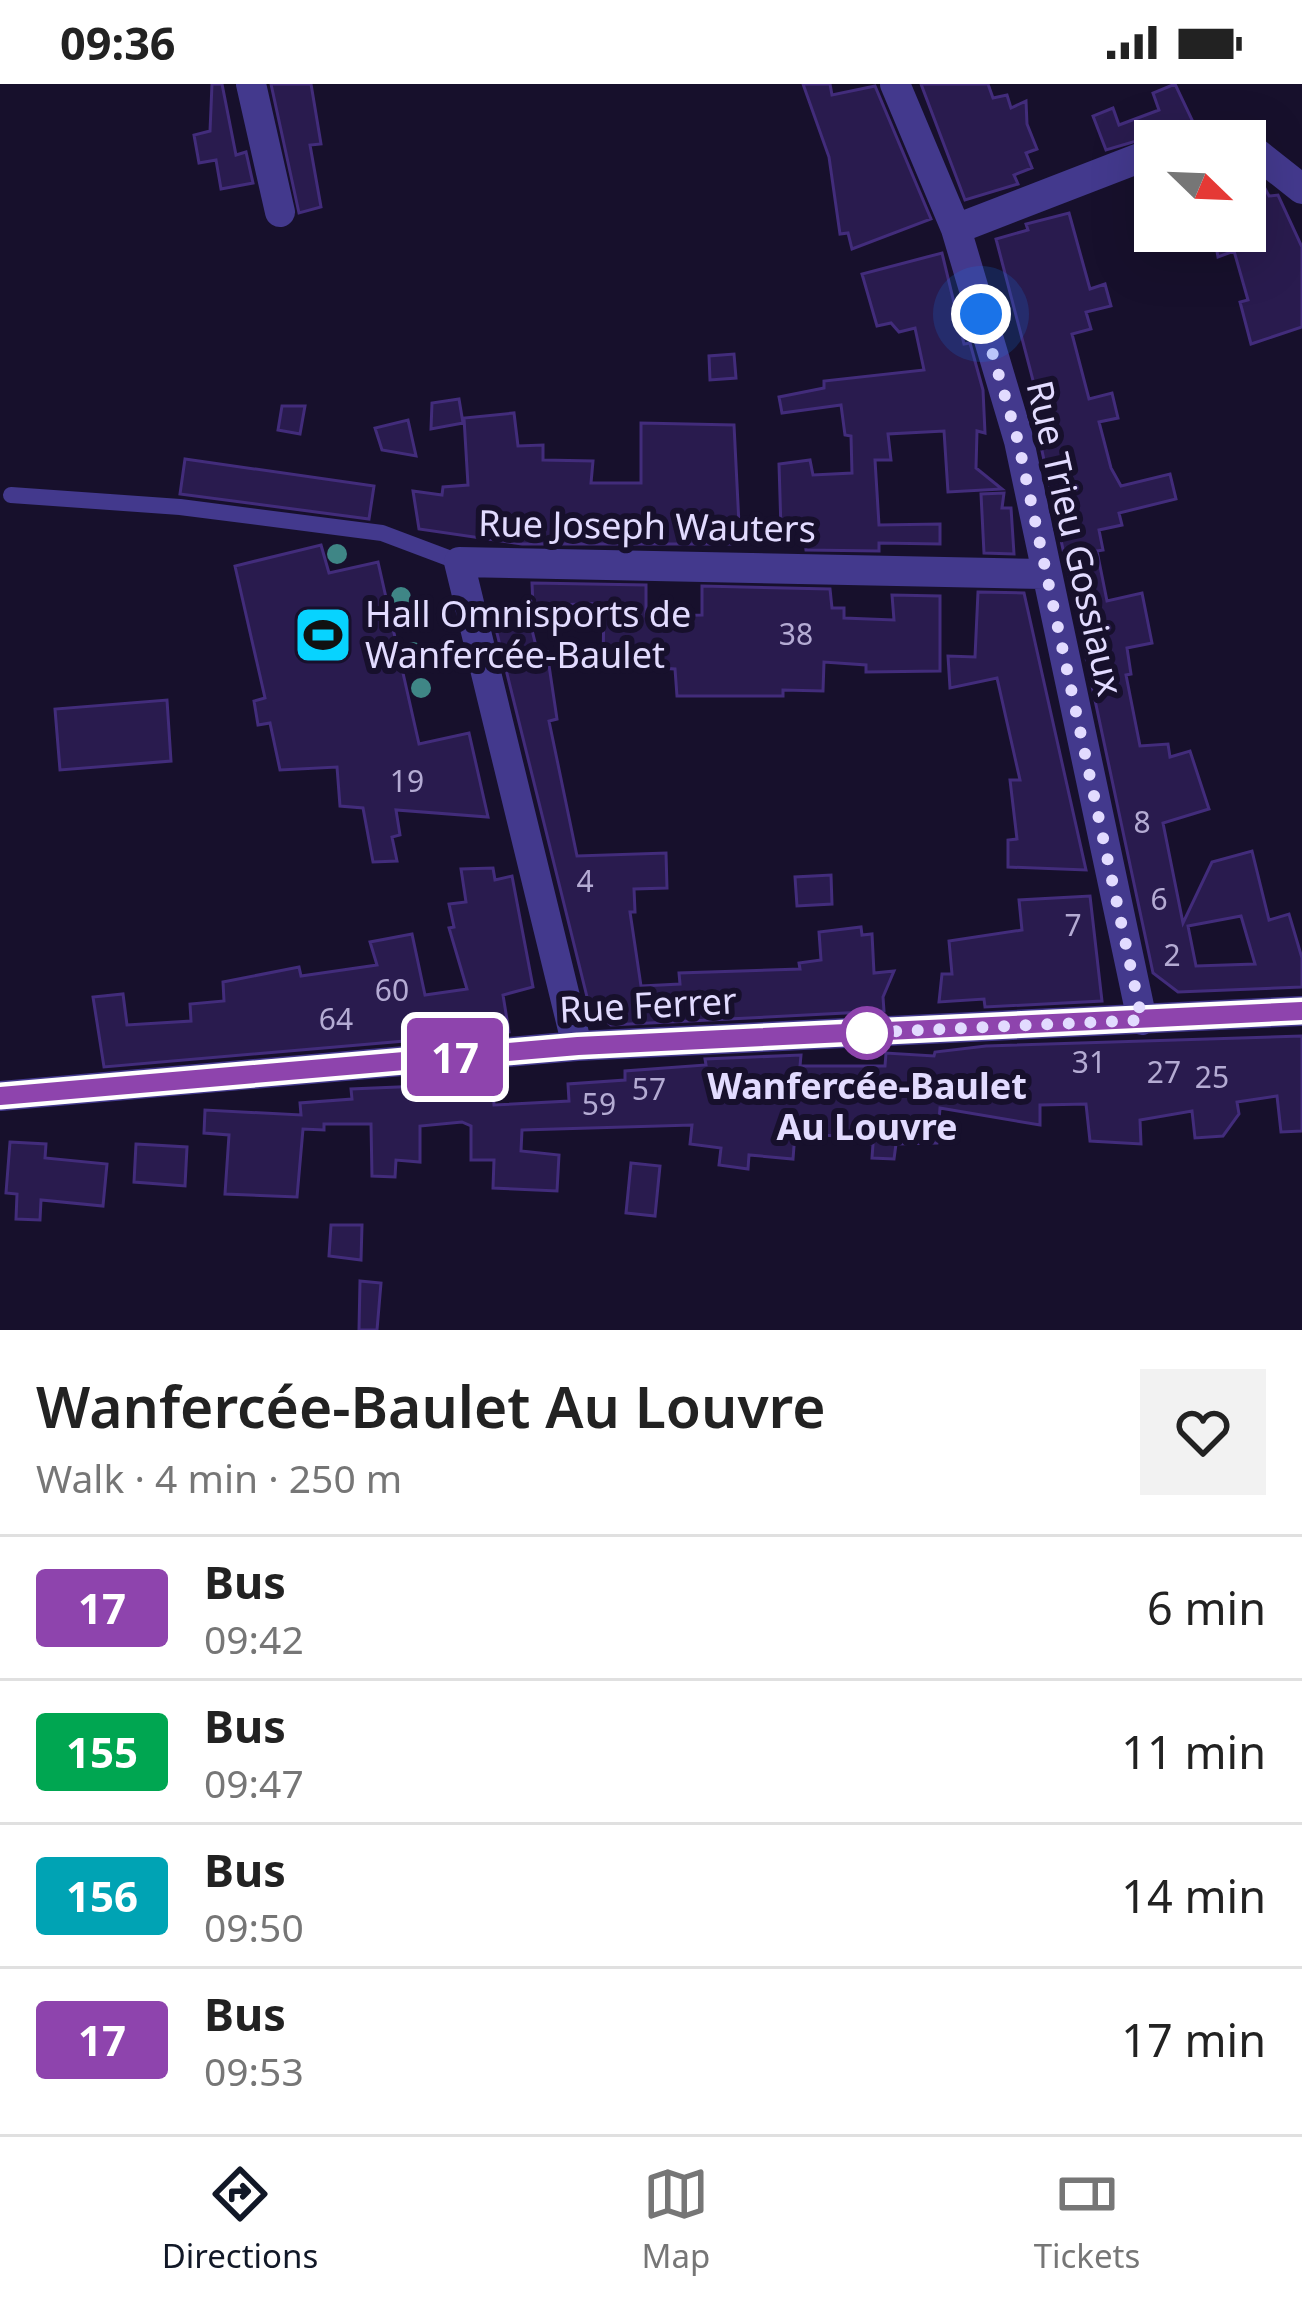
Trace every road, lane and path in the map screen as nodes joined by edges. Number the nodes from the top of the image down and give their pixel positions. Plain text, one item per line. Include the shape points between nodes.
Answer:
1 (251, 84) edge
2 (895, 84) edge
3 (1134, 160) edge
4 (1266, 161) edge
5 (1302, 189) edge
6 (280, 212) dead end
7 (956, 229) junction
8 (11, 495) dead end
9 (459, 562) junction
10 (1044, 574) junction
11 (1302, 1011) edge
12 (1142, 1020) junction
13 (578, 1046) junction
14 (0, 1096) edge

1 - 6 street
2 - 7 street, Rue Trieu Gossiaux
3 - 7 street
4 - 5 street
7 - 10 street, Rue Trieu Gossiaux via 1018,441
8 - 9 lane via 382,533
9 - 10 street, Rue Joseph Wauters
9 - 13 street, Rue Joseph Wauters
10 - 12 street, Rue Trieu Gossiaux
11 - 12 street, Rue Ferrer
12 - 13 street, Rue Ferrer
13 - 14 street, Rue Ferrer

